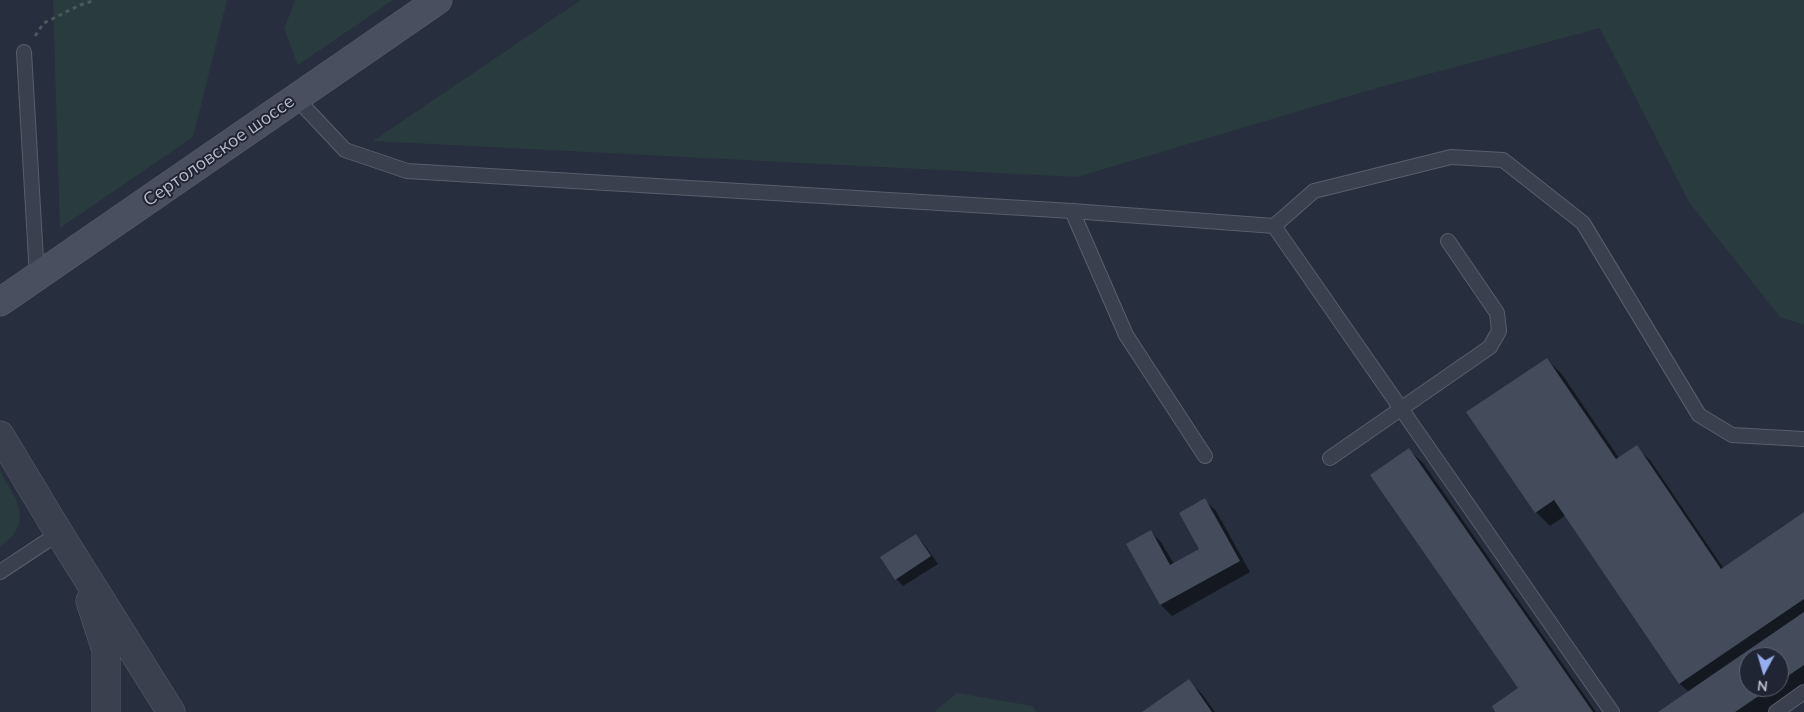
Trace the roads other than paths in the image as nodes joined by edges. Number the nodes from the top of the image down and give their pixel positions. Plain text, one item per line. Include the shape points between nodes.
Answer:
1 (438, 0) edge
2 (24, 52) road end
3 (296, 98) junction
4 (1072, 211) junction
5 (1274, 226) junction
6 (1448, 242) dead end
7 (37, 277) junction
8 (0, 302) edge
9 (1401, 409) junction
10 (0, 435) edge
11 (1804, 439) edge
12 (1205, 456) dead end
13 (1330, 458) dead end
14 (59, 533) junction
15 (75, 557) junction
16 (0, 572) edge
17 (1804, 692) edge
18 (106, 712) edge
19 (171, 712) edge
20 (1612, 712) edge
21 (1776, 712) edge

1 - 3 main road, Сертоловское шоссе
2 - 7 lane
3 - 4 lane via 345,150 407,171
3 - 7 main road, Сертоловское шоссе
4 - 5 lane
4 - 12 lane via 1126,334
5 - 9 lane
5 - 11 lane via 1314,191 1451,157 1503,160 1583,223 1699,415 1732,435
6 - 9 lane via 1497,313 1499,331 1490,347
7 - 8 main road, Сертоловское шоссе
9 - 13 lane
9 - 20 lane
10 - 14 street
14 - 15 street
14 - 16 lane
15 - 18 street via 106,650
15 - 19 street
17 - 21 lane

